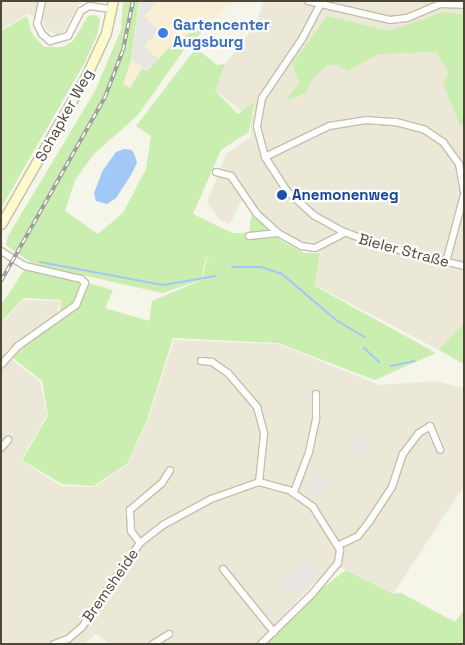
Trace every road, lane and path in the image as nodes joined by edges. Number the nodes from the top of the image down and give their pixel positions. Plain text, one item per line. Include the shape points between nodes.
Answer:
1 (42, 1) edge
2 (308, 1) edge
3 (321, 3) edge
4 (112, 5) edge
5 (464, 5) edge
6 (265, 157) junction
7 (216, 172) dead end
8 (464, 190) edge
9 (464, 195) edge
10 (1, 224) edge
11 (278, 233) junction
12 (345, 233) junction
13 (249, 236) dead end
14 (1, 251) edge
15 (446, 262) junction
16 (464, 266) edge
17 (201, 361) dead end
18 (1, 365) edge
19 (316, 394) dead end
20 (8, 440) dead end
21 (1, 448) edge
22 (440, 450) dead end
23 (170, 470) dead end
24 (259, 482) junction
25 (294, 492) junction
26 (140, 543) junction
27 (339, 545) junction
28 (223, 569) dead end
29 (274, 632) junction
30 (169, 634) dead end
31 (54, 644) edge
32 (153, 644) edge
33 (261, 644) edge

1 - 4 street via 37,24 50,41 68,36 81,12 89,6
2 - 3 street
3 - 5 street via 390,20 407,18 440,4
3 - 6 street, Bieler Straße via 302,39 262,98 257,127
4 - 10 street, Schapker Weg via 106,33 86,76
6 - 8 street via 329,126 365,120 396,122 425,130 443,142 459,164
6 - 12 street, Bieler Straße via 280,182 297,200
7 - 11 street, Bieler Straße via 231,176 258,214
9 - 15 street
11 - 12 street, Bieler Straße via 301,246 315,248
11 - 13 street
12 - 15 street, Bieler Straße
14 - 18 street via 25,266 81,279 85,283 76,305 18,346
15 - 16 street, Bieler Straße
17 - 24 street via 212,362 228,373 257,407 264,434
19 - 25 street via 316,418 309,452
20 - 21 street
22 - 27 street via 430,426 419,433 403,454 392,487 369,522 358,536
23 - 26 street via 162,483 130,510 131,531
24 - 25 street
24 - 26 street, Bremsheide via 211,499 163,525
25 - 27 street via 320,516
26 - 31 street, Bremsheide via 82,627 68,640
27 - 29 street via 338,562
28 - 29 street
29 - 33 street
30 - 32 street

